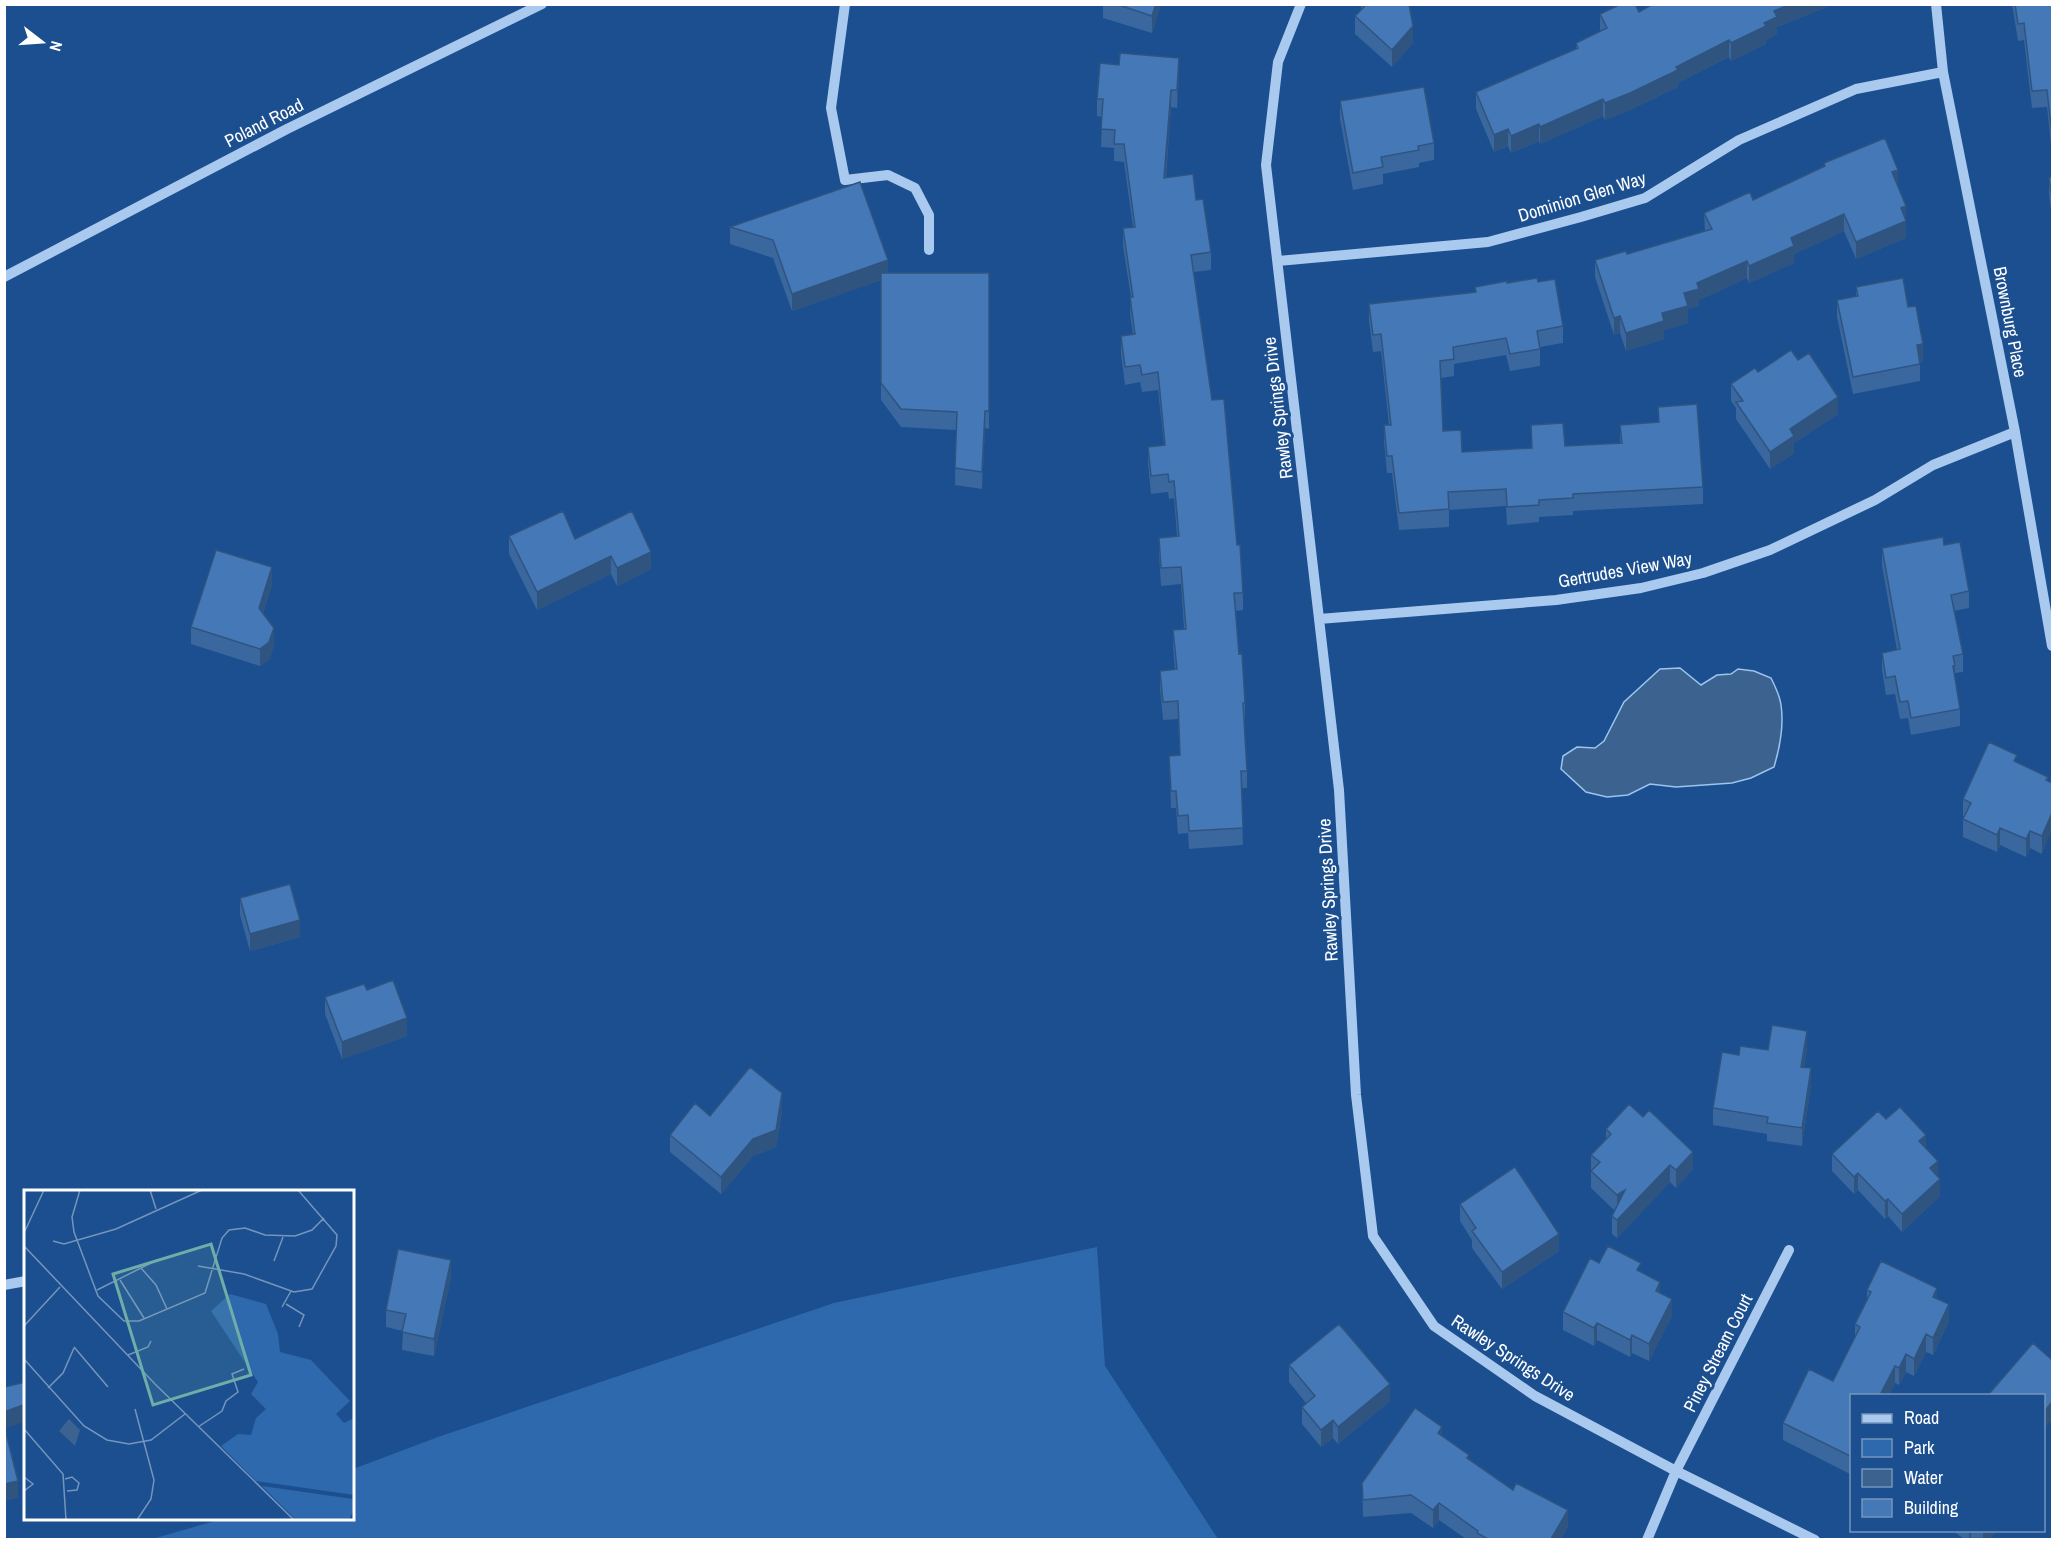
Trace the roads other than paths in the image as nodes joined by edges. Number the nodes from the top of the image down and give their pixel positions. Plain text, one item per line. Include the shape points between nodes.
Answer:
1 (542, 4) edge
2 (845, 4) edge
3 (1301, 4) edge
4 (1936, 4) edge
5 (1943, 72) junction
6 (929, 250) dead end
7 (1278, 261) junction
8 (4, 277) edge
9 (2015, 432) junction
10 (1319, 619) junction
11 (2052, 646) edge
12 (1789, 1250) dead end
13 (24, 1281) edge
14 (4, 1285) edge
15 (1676, 1471) junction
16 (1647, 1539) edge
17 (1815, 1539) edge

1 - 8 street, Poland Road via 297,124
2 - 6 street via 831,108 845,180 888,175 915,188 928,215
3 - 7 street, Rawley Springs Drive via 1278,62 1266,165
4 - 5 street, Brownburg Place
5 - 7 street, Dominion Glen Way via 1856,89 1740,140 1645,198 1581,218 1488,242
5 - 9 street, Brownburg Place
7 - 10 street, Rawley Springs Drive
9 - 10 street, Gertrudes View Way via 1933,465 1875,500 1770,550 1703,573 1641,588 1556,600
9 - 11 street, Brownburg Place
10 - 15 street, Rawley Springs Drive via 1339,790 1356,1095 1373,1236 1434,1326 1535,1396
12 - 15 street, Piney Stream Court
13 - 14 street
15 - 16 street, Piney Stream Court
15 - 17 street, Rawley Springs Drive

